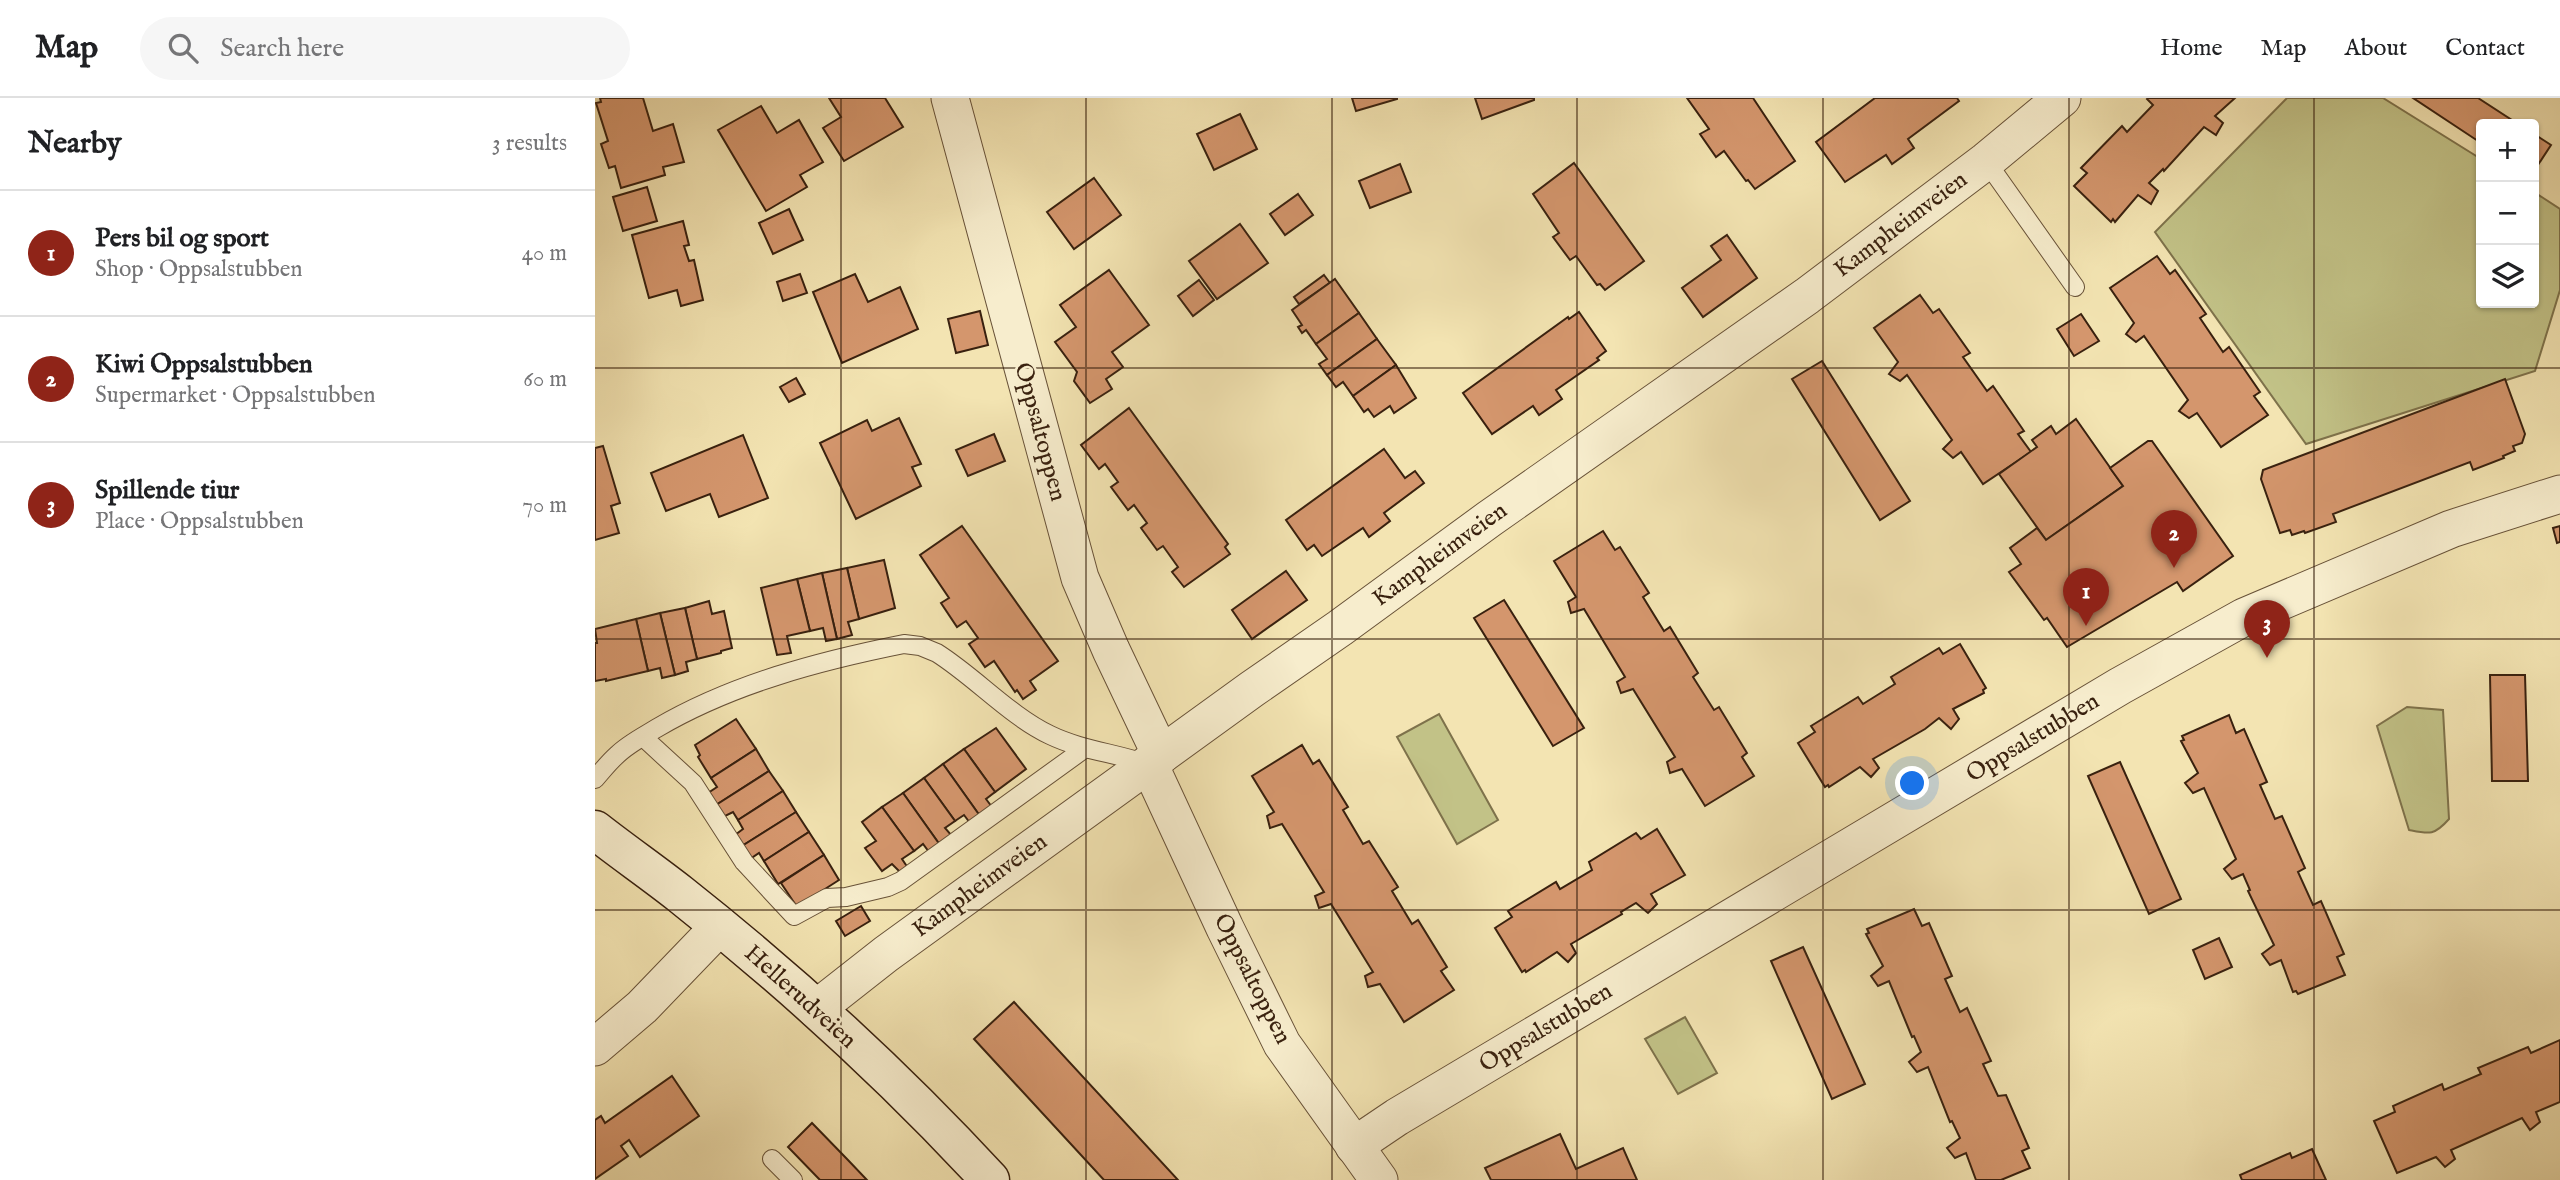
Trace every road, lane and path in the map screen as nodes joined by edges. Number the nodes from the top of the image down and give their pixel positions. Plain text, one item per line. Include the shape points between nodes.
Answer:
1 (950, 98) edge
2 (2062, 98) edge
3 (1986, 161) junction
4 (2075, 287) dead end
5 (2560, 494) edge
6 (643, 737) junction
7 (1083, 749) junction
8 (1155, 760) junction
9 (595, 779) edge
10 (595, 830) edge
11 (720, 926) junction
12 (816, 1009) junction
13 (595, 1047) edge
14 (1354, 1146) junction
15 (772, 1159) dead end
16 (793, 1180) edge
17 (990, 1180) edge
18 (1379, 1180) edge

1 - 8 street, Oppsaltoppen via 1080,578
2 - 3 street, Kampheimveien
3 - 4 lane
3 - 8 street, Kampheimveien via 1807,296
5 - 14 street, Oppsalstubben via 2451,529 2244,617 1793,880
6 - 7 lane via 674,718 785,673 904,643 937,653 1038,728
6 - 7 lane via 693,783 744,862 794,916 827,898 901,881
6 - 9 lane via 617,754
7 - 8 lane
8 - 12 street, Kampheimveien
8 - 14 street, Oppsaltoppen via 1225,928 1282,1044
10 - 11 main road, Hellerudveien
11 - 12 main road, Hellerudveien
11 - 13 street via 642,1007
12 - 17 main road, Hellerudveien via 930,1116
14 - 18 street, Oppsaltoppen
15 - 16 lane

